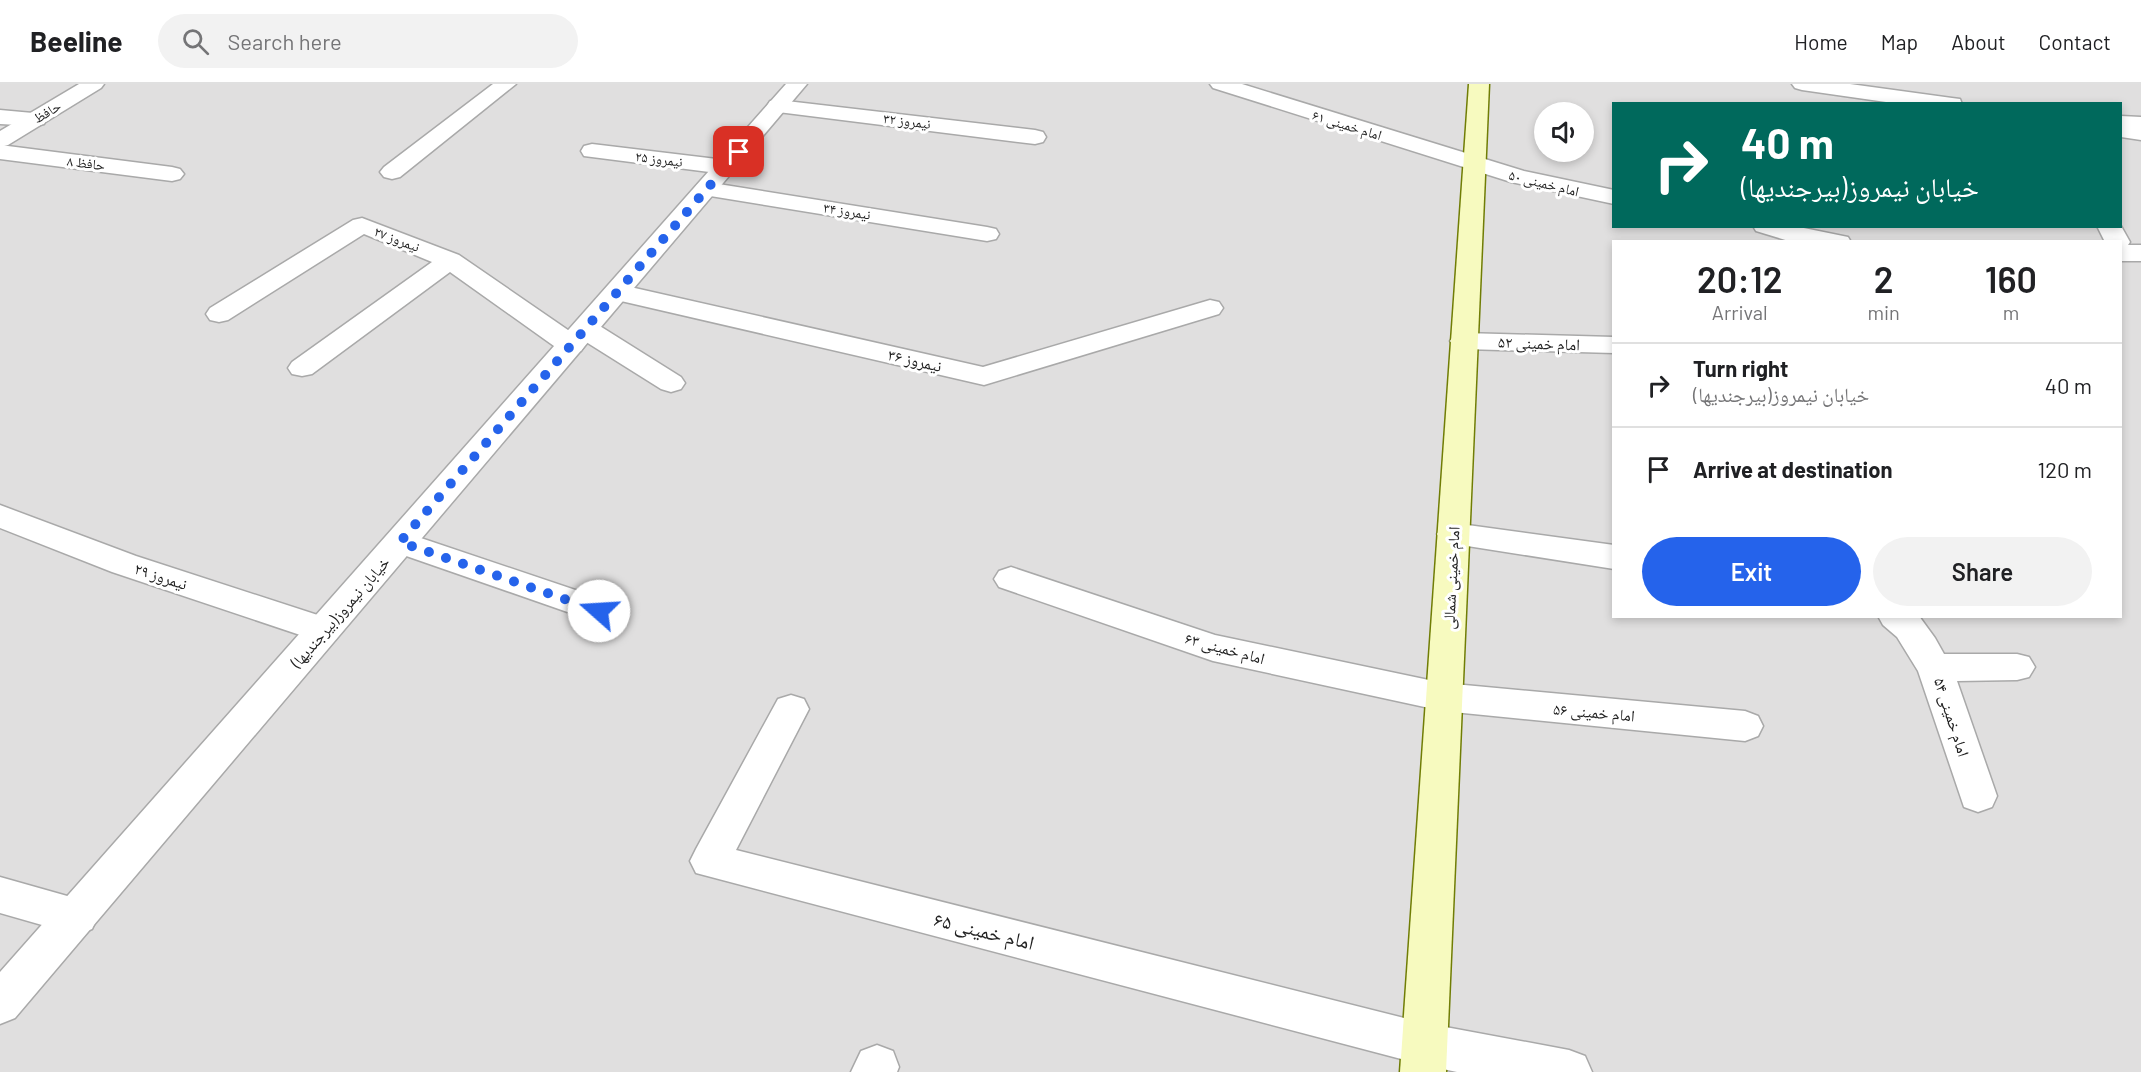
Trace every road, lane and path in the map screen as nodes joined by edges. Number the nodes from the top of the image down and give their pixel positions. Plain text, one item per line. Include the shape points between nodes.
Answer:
1 (94, 84) edge
2 (506, 84) edge
3 (1220, 84) edge
4 (1479, 84) edge
5 (1802, 84) edge
6 (788, 95) edge
7 (1937, 102) edge
8 (0, 117) edge
9 (36, 118) junction
10 (2122, 123) edge
11 (2141, 124) edge
12 (2122, 130) edge
13 (2141, 133) edge
14 (1035, 137) dead end
15 (0, 140) edge
16 (592, 151) dead end
17 (0, 152) edge
18 (1474, 165) junction
19 (392, 172) dead end
20 (172, 174) dead end
21 (716, 178) junction
22 (1612, 197) edge
23 (1772, 228) edge
24 (987, 234) dead end
25 (1826, 240) edge
26 (450, 260) junction
27 (617, 292) junction
28 (1210, 308) dead end
29 (219, 314) dead end
30 (578, 337) junction
31 (1464, 341) junction
32 (1612, 345) edge
33 (303, 368) dead end
34 (671, 383) dead end
35 (0, 516) edge
36 (1453, 534) junction
37 (400, 542) junction
38 (1612, 556) edge
39 (1011, 579) dead end
40 (599, 611) dead end
41 (1899, 618) edge
42 (324, 630) junction
43 (2017, 667) dead end
44 (1936, 668) junction
45 (1443, 697) junction
46 (791, 710) dead end
47 (1745, 726) dead end
48 (1978, 796) dead end
49 (0, 895) edge
50 (77, 916) junction
51 (0, 1004) edge
52 (1424, 1058) edge
53 (1569, 1072) edge

1 - 9 street, حافظ
2 - 19 street
3 - 18 street, امام خمینی ۶۱
4 - 18 main road, امام خمینی شمالی
5 - 7 street
6 - 14 street, نیمروز ۳۲
6 - 21 street, خیابان نیمروز(بیرجندیها)
8 - 9 street
9 - 15 street, حافظ
10 - 11 street
12 - 13 street
16 - 21 street, نیمروز ۲۵
17 - 20 street, حافظ ۸
18 - 22 street, امام خمینی ۵۰
18 - 31 main road, امام خمینی شمالی
21 - 24 street, نیمروز ۳۴
21 - 27 street, خیابان نیمروز(بیرجندیها)
23 - 25 street
26 - 29 street, نیمروز ۲۷ via 362,225
26 - 30 street, نیمروز ۲۷
26 - 33 street
27 - 28 street, نیمروز ۳۶ via 984,376
27 - 30 street, خیابان نیمروز(بیرجندیها)
30 - 34 street, نیمروز ۲۷
30 - 37 street, خیابان نیمروز(بیرجندیها)
31 - 32 street, امام خمینی ۵۲
31 - 36 main road, امام خمینی شمالی
35 - 42 street, نیمروز ۲۹ via 124,564
36 - 38 street
36 - 45 main road, امام خمینی شمالی
37 - 40 street
37 - 42 street, خیابان نیمروز(بیرجندیها)
39 - 45 street, امام خمینی ۶۳ via 1214,648
41 - 44 street, امام خمینی ۵۴
42 - 50 street, خیابان نیمروز(بیرجندیها)
43 - 44 street
44 - 48 street, امام خمینی ۵۴
45 - 47 street, امام خمینی ۵۶
45 - 52 main road, امام خمینی شمالی
46 - 52 street, امام خمینی ۶۵ via 710,861
49 - 50 street
50 - 51 street, خیابان نیمروز(بیرجندیها)
52 - 53 street

